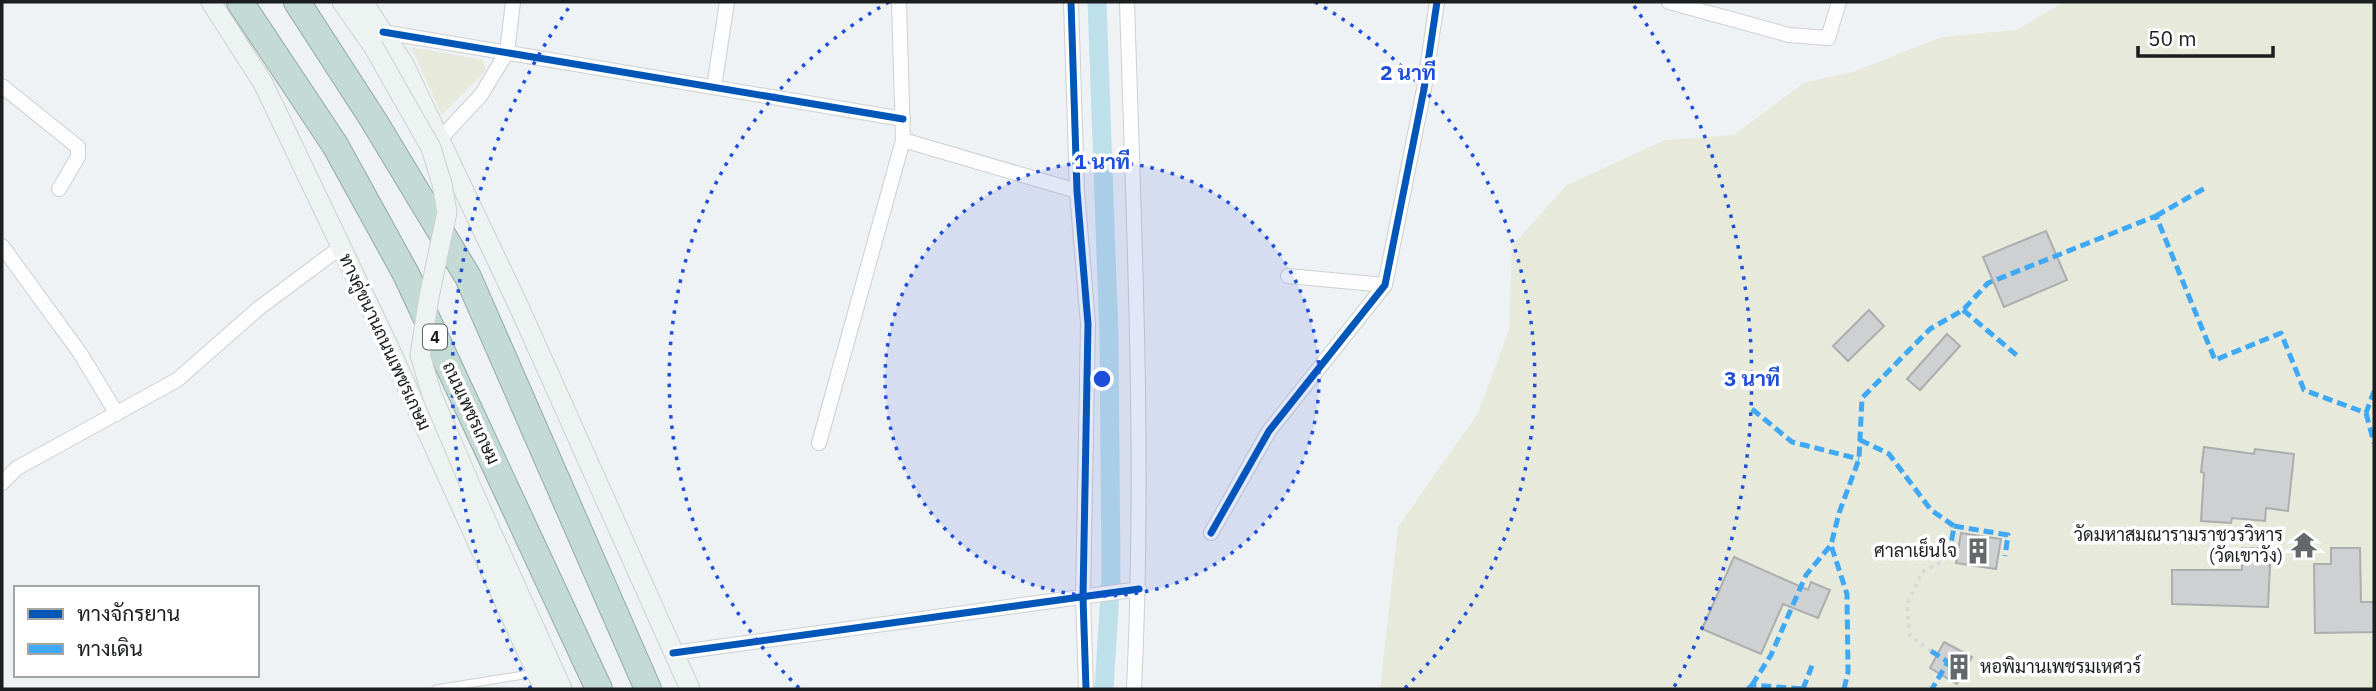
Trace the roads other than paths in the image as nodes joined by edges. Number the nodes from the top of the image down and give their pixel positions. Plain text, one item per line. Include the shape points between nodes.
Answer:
1 (211, 2) edge
2 (240, 2) edge
3 (297, 2) edge
4 (342, 2) edge
5 (363, 2) edge
6 (513, 2) edge
7 (727, 2) edge
8 (899, 2) edge
9 (1071, 2) edge
10 (1127, 2) edge
11 (1437, 2) edge
12 (1669, 2) edge
13 (1839, 2) edge
14 (378, 39) junction
15 (507, 52) junction
16 (2, 86) edge
17 (714, 87) junction
18 (904, 119) junction
19 (440, 139) junction
20 (903, 140) junction
21 (60, 189) dead end
22 (1077, 191) junction
23 (2, 246) edge
24 (341, 247) junction
25 (1289, 276) dead end
26 (1385, 285) junction
27 (117, 414) junction
28 (819, 443) dead end
29 (2, 483) edge
30 (569, 508) junction
31 (1211, 533) dead end
32 (1133, 590) junction
33 (1089, 596) junction
34 (673, 653) junction
35 (540, 681) edge
36 (436, 689) edge
37 (562, 689) edge
38 (599, 689) edge
39 (648, 689) edge
40 (662, 689) edge
41 (690, 689) edge
42 (1086, 689) edge
43 (1134, 689) edge

1 - 24 main road, ทางคู่ขนานถนนเพชรเกษม via 262,83
2 - 38 highway, ถนนเพชรเกษม / 4 via 335,145 406,274
3 - 30 highway via 468,277
4 - 14 main road
5 - 14 main road
6 - 15 street
7 - 17 street
8 - 18 street
9 - 22 street
10 - 32 street via 1138,359
11 - 26 street
12 - 13 street via 1789,35 1828,38
14 - 15 street
14 - 19 main road via 404,64
14 - 37 main road, bridge via 431,148 447,212 420,355 432,396
15 - 17 street
15 - 19 street via 481,95
16 - 21 street via 78,147 78,157
17 - 18 street
18 - 20 street
19 - 34 main road
20 - 22 street
20 - 28 street
22 - 33 street via 1088,324
23 - 27 street via 80,353
24 - 27 street via 259,308 177,380
24 - 35 main road, ทางคู่ขนานถนนเพชรเกษม
25 - 26 street
26 - 31 street via 1269,431
27 - 29 street via 17,468
30 - 39 highway
30 - 40 highway
32 - 33 street
32 - 43 street
33 - 34 street
33 - 42 street
34 - 41 main road
35 - 36 lane

